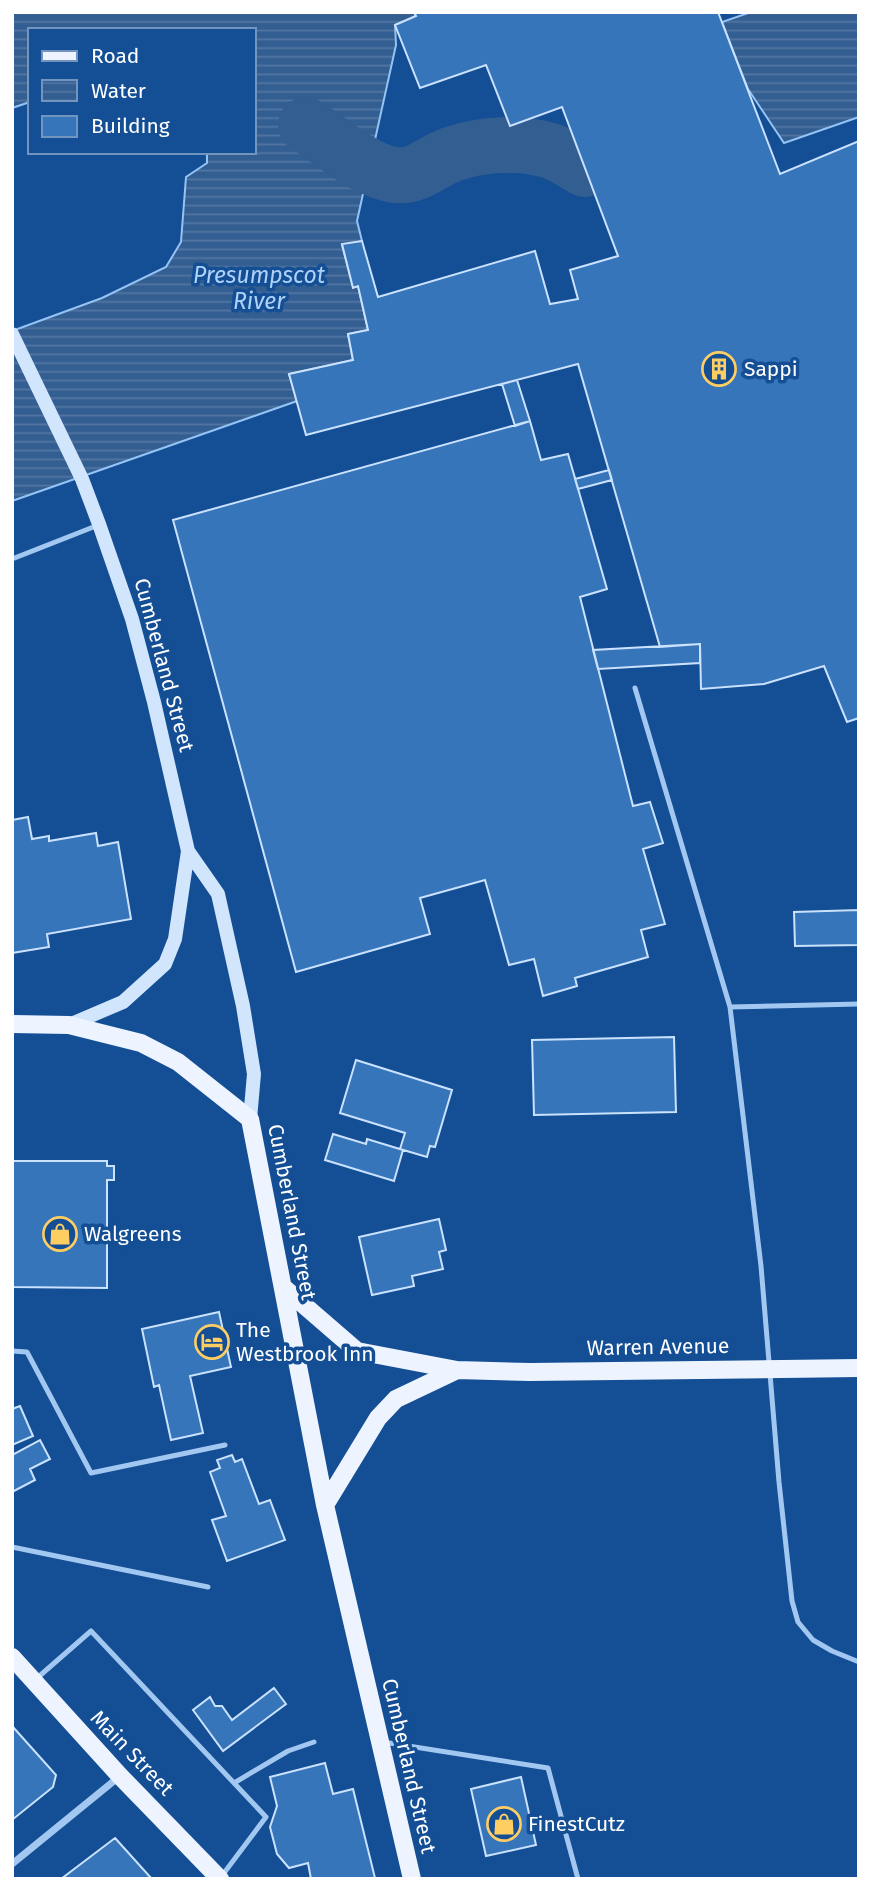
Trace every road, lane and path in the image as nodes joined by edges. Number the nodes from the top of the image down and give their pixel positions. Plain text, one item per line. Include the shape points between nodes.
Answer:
1 (12, 334) edge
2 (99, 524) junction
3 (12, 559) edge
4 (635, 688) dead end
5 (188, 851) junction
6 (859, 1004) edge
7 (730, 1007) junction
8 (12, 1024) edge
9 (69, 1025) junction
10 (250, 1119) junction
11 (283, 1287) junction
12 (12, 1351) edge
13 (859, 1368) edge
14 (769, 1369) junction
15 (457, 1370) junction
16 (225, 1445) dead end
17 (325, 1505) junction
18 (12, 1547) edge
19 (208, 1587) dead end
20 (12, 1657) edge
21 (859, 1661) edge
22 (34, 1681) junction
23 (380, 1741) junction
24 (314, 1742) dead end
25 (120, 1776) junction
26 (234, 1783) junction
27 (12, 1864) edge
28 (220, 1879) edge
29 (412, 1879) edge
30 (578, 1879) edge

1 - 2 main road, Cumberland Street
2 - 3 lane
2 - 5 main road, Cumberland Street via 135,631
4 - 7 lane
5 - 9 main road via 175,939 165,964 123,1002
5 - 10 main road, Cumberland Street via 218,894 254,1074
6 - 7 lane
7 - 14 lane
8 - 9 main road
9 - 10 main road via 141,1043 178,1062
10 - 11 main road, Cumberland Street
11 - 15 main road, Warren Avenue via 356,1350
11 - 17 main road, Cumberland Street
12 - 16 lane via 27,1352 91,1473
13 - 14 main road, Warren Avenue
14 - 15 main road, Warren Avenue
14 - 21 lane via 792,1601 798,1622 813,1640
15 - 17 main road, Warren Avenue via 396,1399 378,1418
17 - 23 main road, Cumberland Street
18 - 19 lane
20 - 22 main road, Main Street
22 - 25 main road, Main Street
22 - 26 lane via 91,1631
23 - 29 main road, Cumberland Street
23 - 30 lane via 548,1768
24 - 26 lane via 288,1751
25 - 27 street
25 - 28 main road, Main Street
26 - 28 lane via 266,1817

